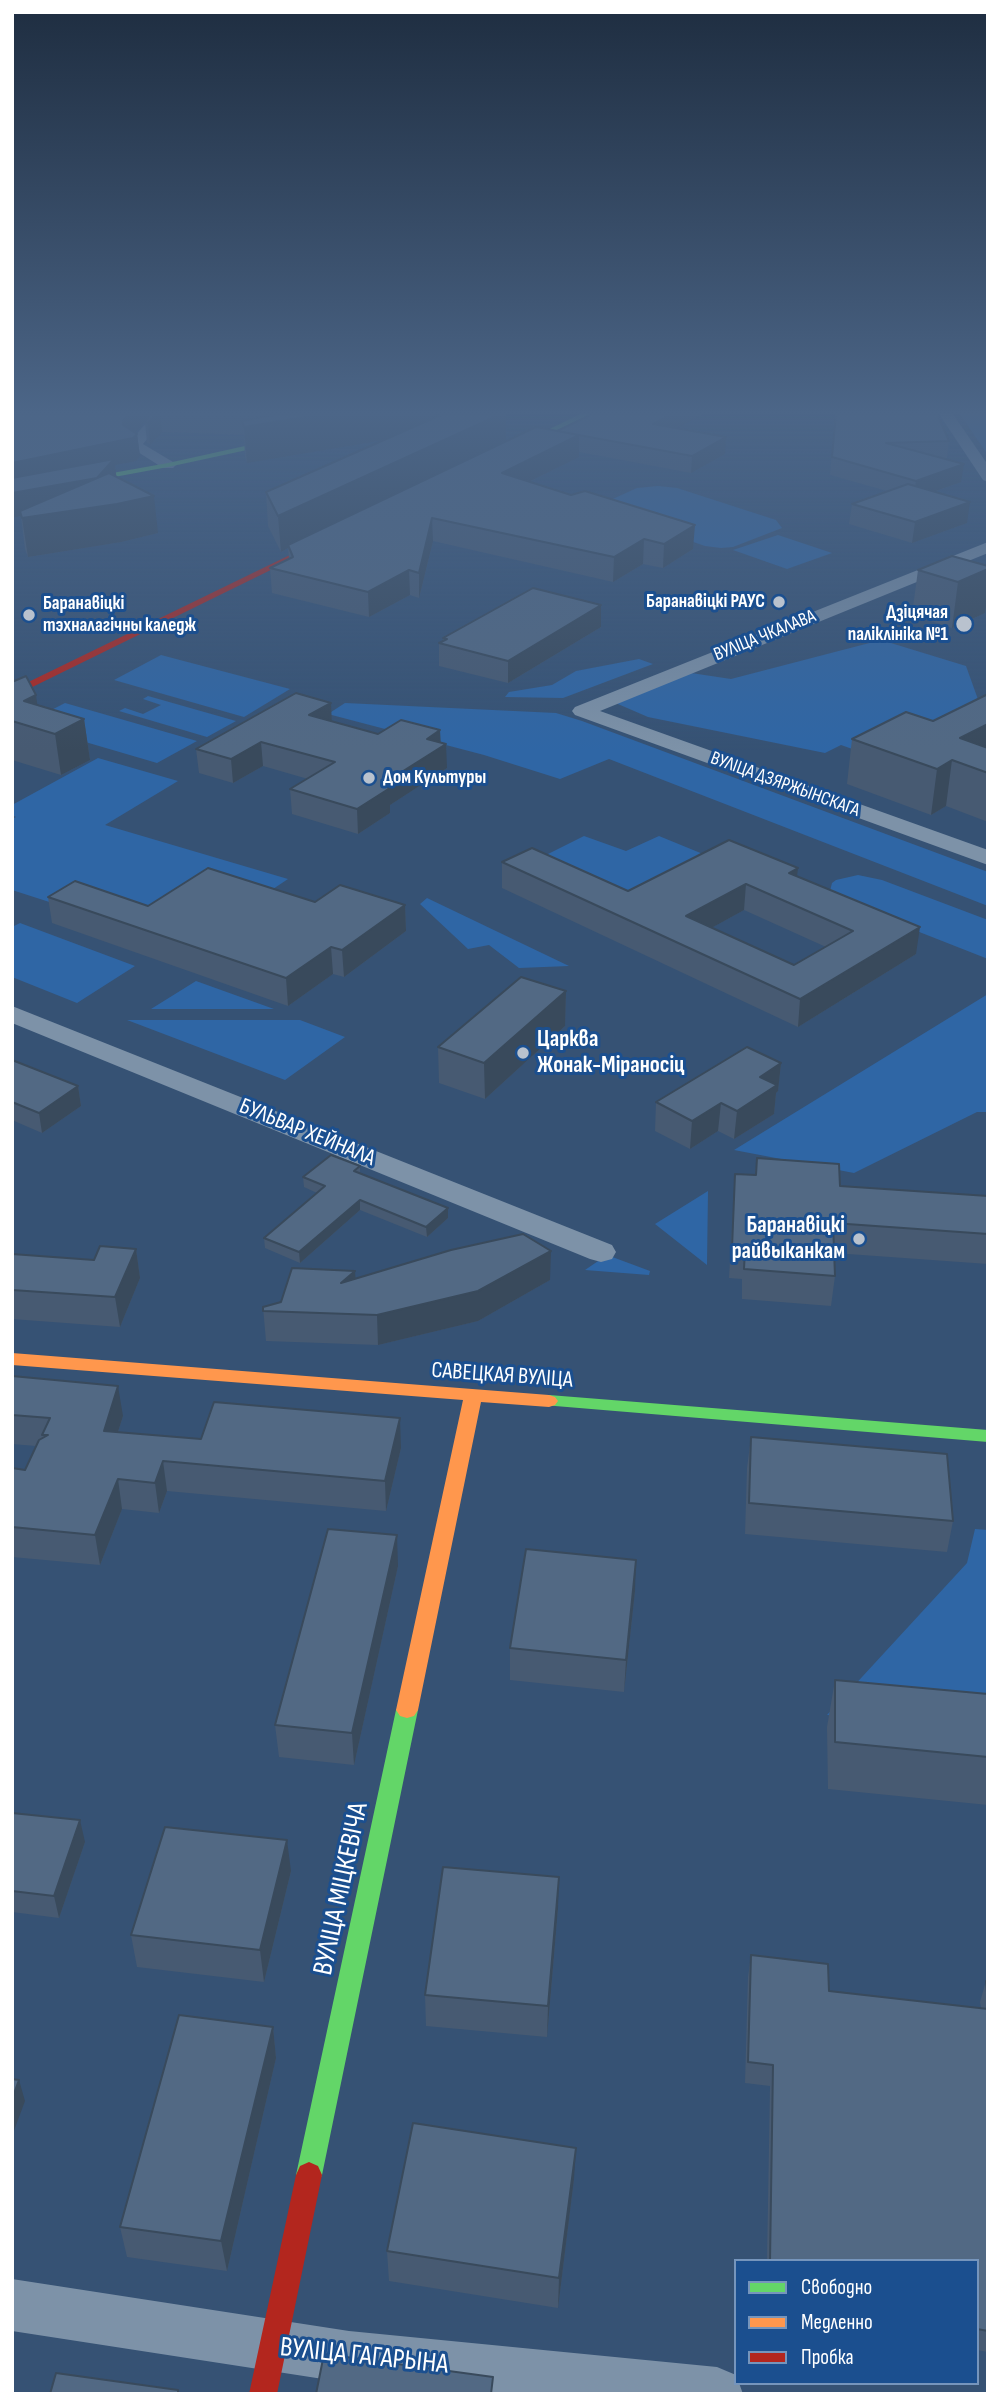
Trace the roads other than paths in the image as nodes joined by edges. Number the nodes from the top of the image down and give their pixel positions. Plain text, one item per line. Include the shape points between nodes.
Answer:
1 (351, 528) edge
2 (988, 547) edge
3 (933, 567) junction
4 (966, 577) edge
5 (12, 694) edge
6 (582, 711) joint
7 (988, 858) edge
8 (12, 1014) edge
9 (601, 1252) dead end
10 (12, 1359) edge
11 (473, 1396) junction
12 (988, 1436) edge
13 (12, 2305) edge
14 (267, 2370) edge
15 (717, 2394) edge

1 - 5 main road
2 - 3 street, ВУЛІЦА ЧКАЛАВА
3 - 4 street
3 - 6 street, ВУЛІЦА ЧКАЛАВА
6 - 7 street, ВУЛІЦА ДЗЯРЖЫНСКАГА
8 - 9 street, БУЛЬВАР ХЕЙНАЛА
10 - 11 main road, САВЕЦКАЯ ВУЛІЦА
11 - 12 main road, САВЕЦКАЯ ВУЛІЦА
11 - 14 main road, ВУЛІЦА МІЦКЕВІЧА
13 - 14 street, ВУЛІЦА ГАГАРЫНА
14 - 15 street, ВУЛІЦА ГАГАРЫНА

